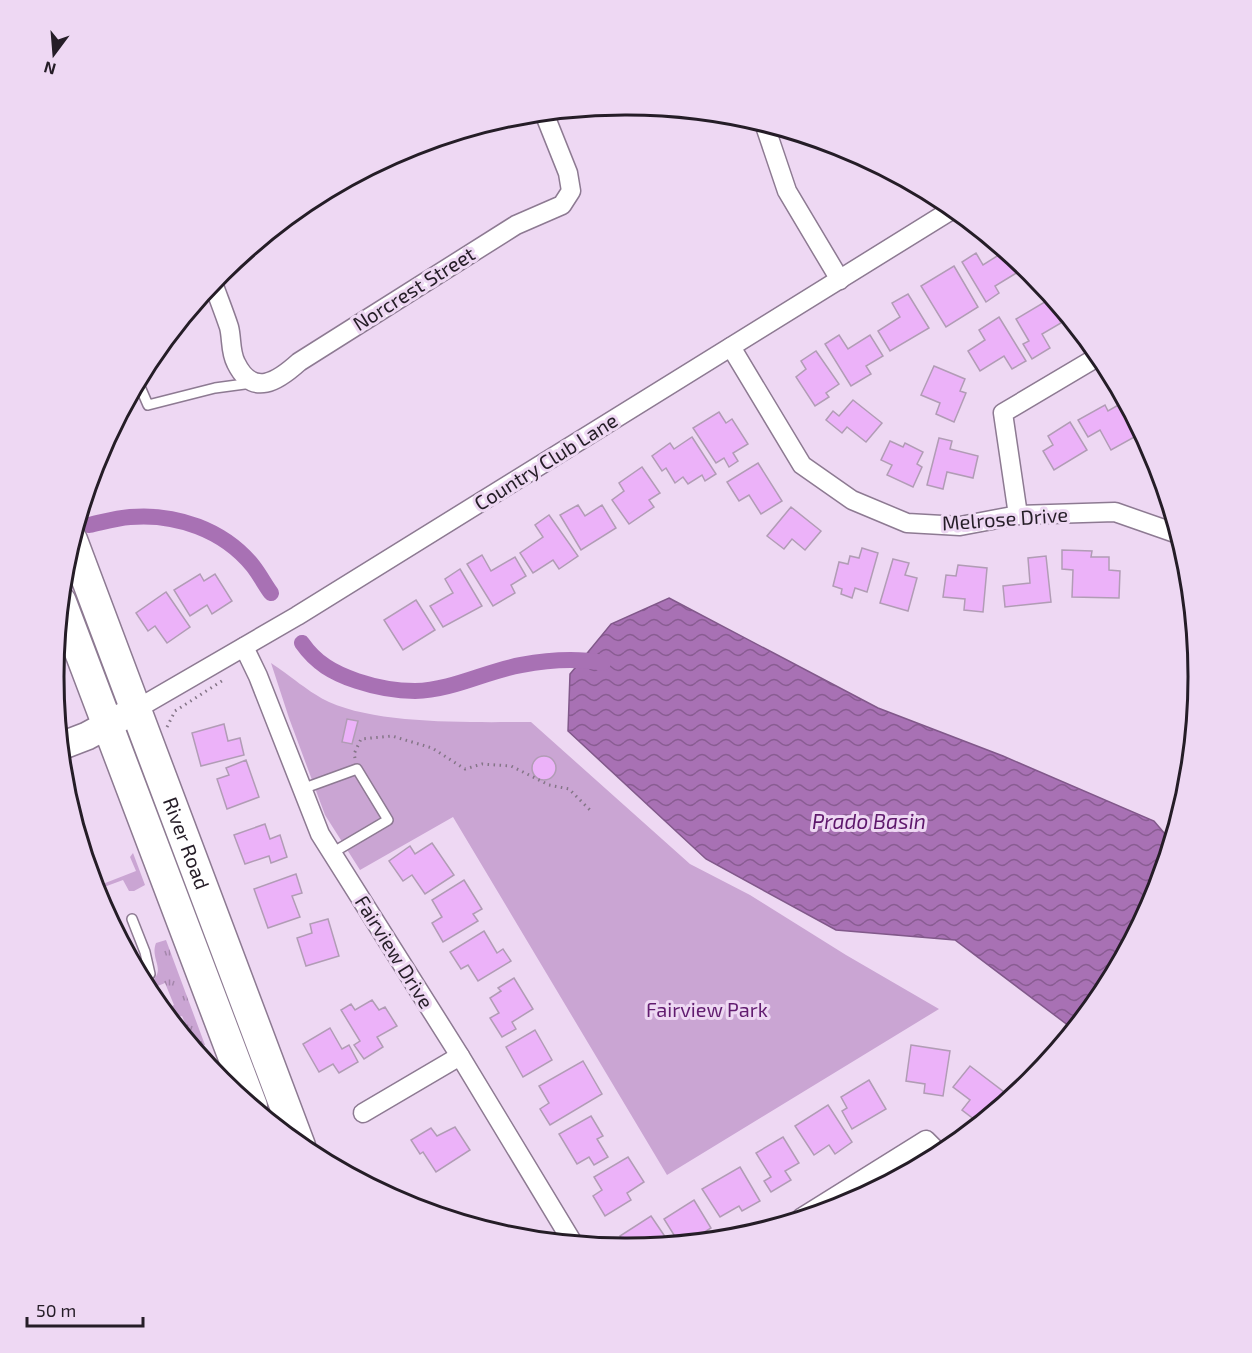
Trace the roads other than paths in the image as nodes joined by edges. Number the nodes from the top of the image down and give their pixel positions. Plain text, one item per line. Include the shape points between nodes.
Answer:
1 (547, 121) edge
2 (768, 133) edge
3 (944, 214) edge
4 (840, 280) junction
5 (217, 292) edge
6 (731, 347) junction
7 (1090, 361) edge
8 (255, 383) junction
9 (142, 392) edge
10 (1018, 515) junction
11 (1168, 530) edge
12 (78, 556) edge
13 (68, 619) edge
14 (244, 647) junction
15 (135, 710) junction
16 (109, 724) junction
17 (68, 743) edge
18 (302, 789) junction
19 (332, 853) junction
20 (132, 919) dead end
21 (150, 973) edge
22 (460, 1056) junction
23 (246, 1090) edge
24 (363, 1113) dead end
25 (293, 1129) edge
26 (933, 1147) edge
27 (833, 1198) edge
28 (564, 1234) edge

1 - 8 street, Norcrest Street via 572,191 562,205 516,225 299,362 282,377 269,383
2 - 4 street via 788,191
3 - 4 street, Country Club Lane
4 - 6 street, Country Club Lane
5 - 8 street via 230,329 235,363
6 - 10 street, Melrose Drive via 802,465 852,500 907,523 960,526
6 - 14 street, Country Club Lane
7 - 10 street via 1003,413
8 - 9 lane via 215,388 148,405
10 - 11 street, Melrose Drive via 1115,512
12 - 15 main road, River Road
13 - 16 main road, River Road
14 - 15 street, Country Club Lane
14 - 18 street, Fairview Drive
15 - 16 street
15 - 25 main road, River Road
16 - 17 street
16 - 23 main road, River Road
18 - 19 street, Fairview Drive
18 - 19 lane via 357,769 388,820
19 - 22 street, Fairview Drive
20 - 21 lane
22 - 24 street
22 - 28 street, Fairview Drive
26 - 27 street via 926,1140

